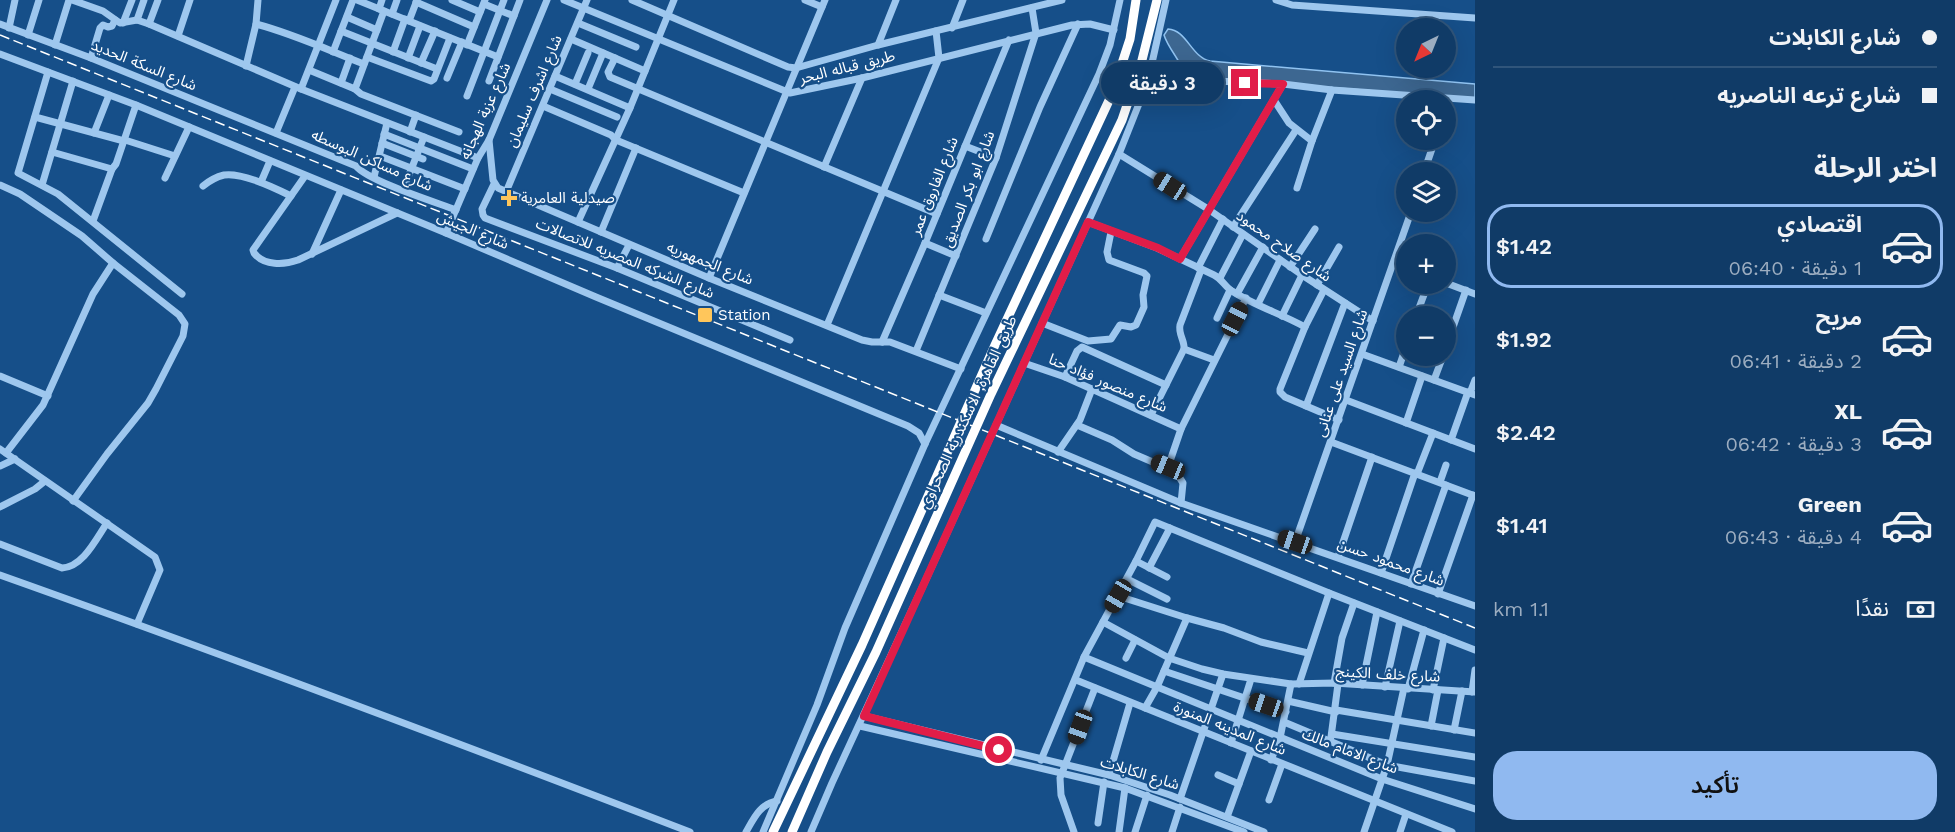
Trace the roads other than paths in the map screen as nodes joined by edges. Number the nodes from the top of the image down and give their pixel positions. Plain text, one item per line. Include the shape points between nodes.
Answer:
1 (15, 0) edge
2 (39, 0) edge
3 (70, 0) edge
4 (132, 0) edge
5 (144, 0) edge
6 (158, 0) edge
7 (190, 0) edge
8 (258, 0) edge
9 (336, 0) edge
10 (355, 0) edge
11 (382, 0) edge
12 (397, 0) edge
13 (452, 0) edge
14 (504, 0) edge
15 (520, 0) edge
16 (547, 0) edge
17 (564, 0) edge
18 (587, 0) edge
19 (633, 0) edge
20 (674, 0) edge
21 (804, 0) edge
22 (896, 0) edge
23 (963, 0) edge
24 (1062, 0) edge
25 (1120, 0) edge
26 (1136, 0) edge
27 (1157, 0) edge
28 (1166, 0) edge
29 (1276, 0) edge
30 (417, 1) edge
31 (485, 2) edge
32 (824, 4) edge
33 (1032, 8) junction
34 (584, 9) junction
35 (385, 11) junction
36 (500, 11) junction
37 (480, 12) junction
38 (668, 15) junction
39 (514, 16) junction
40 (347, 17) junction
41 (1475, 18) edge
42 (115, 20) junction
43 (137, 20) junction
44 (407, 20) junction
45 (123, 23) junction
46 (578, 23) junction
47 (0, 24) edge
48 (149, 24) junction
49 (256, 24) junction
50 (1078, 24) junction
51 (420, 26) junction
52 (474, 27) junction
53 (9, 28) junction
54 (952, 28) junction
55 (377, 30) junction
56 (1114, 30) junction
57 (341, 31) junction
58 (936, 31) junction
59 (435, 32) junction
60 (1036, 33) junction
61 (28, 35) junction
62 (178, 36) junction
63 (450, 38) junction
64 (571, 39) junction
65 (658, 40) junction
66 (1009, 40) junction
67 (372, 44) junction
68 (464, 44) junction
69 (55, 45) junction
70 (878, 45) junction
71 (318, 46) junction
72 (636, 47) dead end
73 (333, 52) junction
74 (393, 52) junction
75 (484, 52) junction
76 (588, 53) dead end
77 (603, 53) junction
78 (0, 56) edge
79 (498, 57) junction
80 (91, 58) junction
81 (350, 58) junction
82 (408, 58) junction
83 (615, 58) junction
84 (939, 58) junction
85 (366, 60) junction
86 (421, 63) junction
87 (1152, 65) junction
88 (246, 66) junction
89 (796, 68) junction
90 (437, 69) junction
91 (309, 70) junction
92 (645, 71) junction
93 (48, 72) junction
94 (555, 76) junction
95 (447, 78) dead end
96 (862, 78) junction
97 (73, 81) junction
98 (489, 81) dead end
99 (341, 83) junction
100 (575, 84) junction
101 (1283, 84) junction
102 (298, 88) junction
103 (355, 89) junction
104 (550, 89) junction
105 (588, 89) junction
106 (637, 89) junction
107 (1332, 90) junction
108 (786, 93) junction
109 (109, 95) junction
110 (467, 96) dead end
111 (1396, 97) edge
112 (1274, 100) junction
113 (1475, 100) edge
114 (1456, 101) edge
115 (136, 105) junction
116 (543, 106) junction
117 (630, 108) junction
118 (416, 115) junction
119 (35, 117) junction
120 (617, 117) dead end
121 (387, 123) junction
122 (60, 124) junction
123 (189, 127) junction
124 (1296, 130) junction
125 (410, 132) junction
126 (459, 132) dead end
127 (94, 133) junction
128 (276, 133) junction
129 (384, 134) junction
130 (424, 137) junction
131 (125, 140) junction
132 (489, 140) junction
133 (616, 140) junction
134 (1312, 141) junction
135 (765, 142) junction
136 (382, 143) junction
137 (966, 146) junction
138 (419, 148) junction
139 (636, 148) junction
140 (52, 152) junction
141 (1119, 154) junction
142 (175, 156) junction
143 (380, 156) junction
144 (419, 158) junction
145 (478, 158) junction
146 (996, 158) junction
147 (270, 161) junction
148 (824, 167) junction
149 (410, 168) junction
150 (112, 169) junction
151 (473, 169) junction
152 (304, 176) junction
153 (374, 177) junction
154 (165, 178) dead end
155 (261, 182) junction
156 (494, 184) junction
157 (0, 185) edge
158 (42, 185) junction
159 (203, 186) dead end
160 (1298, 188) dead end
161 (465, 189) junction
162 (341, 190) junction
163 (403, 190) junction
164 (506, 192) junction
165 (884, 192) junction
166 (744, 193) junction
167 (291, 196) junction
168 (1208, 209) junction
169 (456, 210) junction
170 (398, 213) junction
171 (938, 214) junction
172 (1222, 219) junction
173 (93, 221) junction
174 (578, 222) junction
175 (1088, 222) junction
176 (1408, 222) edge
177 (1233, 227) junction
178 (1315, 229) dead end
179 (601, 232) junction
180 (1111, 232) junction
181 (446, 233) junction
182 (1243, 234) junction
183 (986, 239) dead end
184 (925, 243) junction
185 (629, 245) junction
186 (1263, 247) junction
187 (1339, 247) dead end
188 (312, 254) junction
189 (956, 256) junction
190 (1180, 259) junction
191 (1280, 260) junction
192 (113, 263) junction
193 (1393, 265) junction
194 (1396, 266) edge
195 (1290, 267) junction
196 (617, 268) junction
197 (1199, 269) junction
198 (1302, 275) junction
199 (1220, 278) junction
200 (709, 279) junction
201 (1456, 287) edge
202 (1320, 288) junction
203 (1466, 290) junction
204 (1234, 292) junction
205 (182, 294) dead end
206 (1475, 294) edge
207 (939, 295) junction
208 (1246, 298) junction
209 (1345, 303) junction
210 (1258, 304) junction
211 (986, 313) junction
212 (1282, 316) junction
213 (1217, 318) dead end
214 (1456, 318) edge
215 (1373, 321) junction
216 (1042, 323) junction
217 (827, 325) junction
218 (1305, 327) junction
219 (790, 340) dead end
220 (882, 342) junction
221 (1184, 350) junction
222 (916, 351) junction
223 (1362, 354) junction
224 (1214, 360) junction
225 (1024, 363) junction
226 (1439, 366) edge
227 (1399, 367) joint
228 (960, 369) junction
229 (0, 376) edge
230 (1422, 376) junction
231 (1065, 377) junction
232 (1434, 380) junction
233 (1475, 380) edge
234 (1166, 385) junction
235 (1092, 389) junction
236 (1471, 393) edge
237 (48, 396) junction
238 (1346, 400) junction
239 (1306, 406) junction
240 (1151, 415) junction
241 (1339, 420) junction
242 (1406, 423) junction
243 (996, 424) junction
244 (1077, 425) junction
245 (1181, 429) junction
246 (1433, 433) junction
247 (1451, 440) junction
248 (1330, 441) junction
249 (926, 444) junction
250 (1475, 449) edge
251 (3, 451) edge
252 (1058, 452) junction
253 (1372, 457) junction
254 (15, 459) junction
255 (1446, 465) dead end
256 (0, 466) edge
257 (1168, 467) junction
258 (1416, 474) junction
259 (45, 481) junction
260 (1443, 484) junction
261 (1474, 496) edge
262 (73, 501) junction
263 (1181, 503) junction
264 (0, 507) edge
265 (107, 523) junction
266 (1170, 528) junction
267 (1295, 542) junction
268 (0, 544) edge
269 (1338, 557) junction
270 (1136, 561) junction
271 (1149, 568) junction
272 (1381, 573) junction
273 (0, 575) edge
274 (1167, 577) dead end
275 (1127, 579) junction
276 (1411, 585) junction
277 (1329, 593) junction
278 (1438, 594) junction
279 (1118, 596) junction
280 (1167, 599) dead end
281 (1354, 603) junction
282 (1475, 606) edge
283 (1377, 612) junction
284 (1187, 618) junction
285 (1400, 621) junction
286 (1103, 622) junction
287 (137, 624) junction
288 (1424, 630) junction
289 (1444, 638) junction
290 (1135, 640) junction
291 (1475, 650) edge
292 (1308, 653) junction
293 (1084, 657) junction
294 (1126, 658) dead end
295 (1169, 658) junction
296 (1164, 670) junction
297 (1475, 670) edge
298 (1223, 674) junction
299 (1251, 679) junction
300 (1076, 680) junction
301 (1295, 684) junction
302 (1336, 684) junction
303 (1362, 686) junction
304 (1157, 687) junction
305 (1385, 687) junction
306 (1095, 688) junction
307 (1406, 688) junction
308 (1218, 689) junction
309 (1436, 690) junction
310 (1462, 691) junction
311 (1473, 692) edge
312 (1246, 698) junction
313 (1288, 701) junction
314 (1130, 703) junction
315 (1145, 708) junction
316 (1211, 709) junction
317 (1336, 711) junction
318 (1286, 712) junction
319 (864, 716) junction
320 (1239, 720) junction
321 (1397, 720) junction
322 (1284, 722) junction
323 (860, 726) junction
324 (1431, 726) junction
325 (916, 729) junction
326 (1454, 730) junction
327 (1203, 732) junction
328 (1475, 733) edge
329 (1332, 734) junction
330 (914, 738) junction
331 (1280, 738) junction
332 (1329, 742) junction
333 (1392, 742) junction
334 (1231, 743) junction
335 (1251, 751) junction
336 (1475, 757) edge
337 (1041, 760) junction
338 (1271, 760) junction
339 (1282, 764) junction
340 (1387, 765) junction
341 (1063, 769) junction
342 (1108, 775) junction
343 (1218, 775) dead end
344 (1382, 779) junction
345 (1475, 781) edge
346 (1104, 782) junction
347 (1239, 784) junction
348 (1125, 788) junction
349 (1147, 795) junction
350 (1180, 799) junction
351 (1269, 800) dead end
352 (777, 801) junction
353 (1374, 801) junction
354 (1180, 807) junction
355 (1475, 809) edge
356 (1406, 814) junction
357 (1098, 823) dead end
358 (1227, 823) edge
359 (1436, 829) edge
360 (690, 832) edge
361 (746, 832) edge
362 (763, 832) edge
363 (773, 832) edge
364 (792, 832) edge
365 (812, 832) edge
366 (1074, 832) edge
367 (1119, 832) edge
368 (1135, 832) edge
369 (1172, 832) edge
370 (1244, 832) edge
371 (1264, 832) edge
372 (1364, 832) edge
373 (1400, 832) edge
374 (1452, 832) edge

1 - 53 street
2 - 61 street
3 - 42 street via 104,11
3 - 69 street
4 - 45 street
5 - 43 street
6 - 48 street
7 - 62 street
8 - 49 street
9 - 71 street
10 - 35 street
10 - 40 street
11 - 35 street
12 - 35 street
13 - 37 street
14 - 36 street
15 - 39 street
16 - 132 street, شارع عزبة الهجانه
17 - 34 street, طريق قباله البحر
18 - 34 street, شارع اشرف سليمان
19 - 38 street, طريق قباله البحر
20 - 38 street
21 - 32 street
22 - 70 street
23 - 54 street
24 - 33 street, طريق قباله البحر
25 - 56 street
26 - 363 highway, طريق القاهرة, الاسكندرية الصحراوي via 1130,39 1112,94
27 - 364 highway, طريق القاهرة, الاسكندرية الصحراوي via 1142,64 1122,120 991,394
28 - 87 street
29 - 41 street
30 - 44 street
30 - 52 street
31 - 36 street
31 - 37 street
32 - 89 street
33 - 54 street, طريق قباله البحر
33 - 60 street
34 - 46 street, شارع اشرف سليمان
34 - 65 street, طريق قباله البحر
35 - 44 street
35 - 55 street
36 - 39 street
36 - 75 street
37 - 52 street
38 - 65 street
38 - 89 street, طريق قباله البحر
39 - 79 street
40 - 55 street
40 - 57 street
42 - 45 street
42 - 80 street via 112,27 100,27
43 - 45 street
43 - 48 street
44 - 51 street
44 - 74 street
46 - 64 street, شارع اشرف سليمان
46 - 72 street
47 - 53 street, شارع السكة الحديد
48 - 62 street
49 - 71 street
49 - 88 street
50 - 56 street, طريق قباله البحر
50 - 60 street, طريق قباله البحر
50 - 183 street
51 - 59 street
51 - 82 street
52 - 68 street
53 - 61 street, شارع السكة الحديد
54 - 58 street, طريق قباله البحر
55 - 67 street
56 - 211 street via 1093,89
57 - 67 street
57 - 73 street
58 - 70 street, طريق قباله البحر
58 - 84 street
59 - 63 street
59 - 86 street
60 - 66 street, طريق قباله البحر
60 - 146 street, شارع ابو بكر الصديق
61 - 69 street, شارع السكة الحديد
62 - 88 street
63 - 68 street
63 - 90 street
64 - 77 street
64 - 94 street, شارع اشرف سليمان
65 - 92 street
65 - 108 street, طريق قباله البحر
66 - 84 street, طريق قباله البحر
66 - 137 street, شارع الفاروق عمر
67 - 74 street
67 - 85 street
68 - 75 street
68 - 95 street
69 - 80 street, شارع السكة الحديد
70 - 89 street, طريق قباله البحر
71 - 73 street
71 - 91 street
73 - 81 street
74 - 82 street
75 - 79 street
75 - 110 street
76 - 100 street
77 - 83 street
77 - 105 street
78 - 93 street, شارع الجيش
79 - 98 street
80 - 128 street, شارع السكة الحديد
81 - 85 street
81 - 99 street
82 - 86 street
83 - 92 street
83 - 106 street via 609,76
84 - 96 street, طريق قباله البحر
84 - 165 street
85 - 90 street via 430,81
85 - 103 street
86 - 90 street
87 - 101 street via 1215,81
87 - 141 street
88 - 102 street
89 - 108 street
91 - 99 street
91 - 102 street
92 - 106 street
93 - 97 street, شارع الجيش
93 - 119 street
94 - 100 street
94 - 104 street, شارع اشرف سليمان
96 - 108 street, طريق قباله البحر
96 - 148 street
97 - 109 street, شارع الجيش
97 - 122 street
99 - 103 street
100 - 105 street
101 - 107 street
101 - 112 street
102 - 121 street
102 - 128 street
103 - 118 street
104 - 116 street, شارع اشرف سليمان
104 - 120 street
105 - 117 street
106 - 117 street
106 - 135 street
107 - 111 street
107 - 134 street
108 - 135 street
109 - 115 street, شارع الجيش
109 - 127 street
112 - 124 street
112 - 168 street
113 - 114 street
115 - 123 street, شارع الجيش
115 - 131 street
116 - 133 street
116 - 164 street, شارع اشرف سليمان
117 - 133 street
118 - 125 street
118 - 126 street
119 - 122 street
119 - 158 street via 18,171
121 - 125 street
121 - 129 street
122 - 127 street
122 - 140 street
123 - 142 street
123 - 147 street, شارع الجيش
124 - 134 street
124 - 177 street
125 - 130 street
127 - 131 street
128 - 153 street, شارع مساكن البوسطه
129 - 136 street
129 - 138 street
130 - 138 street
130 - 145 street
131 - 142 street
131 - 150 street
132 - 145 street, شارع عزبة الهجانه
132 - 156 street
133 - 139 street
133 - 174 street
134 - 160 street
135 - 148 street
135 - 166 street
136 - 143 street
136 - 144 street
137 - 146 street
137 - 171 street, شارع الفاروق عمر
138 - 144 street
138 - 151 street
139 - 166 street
139 - 179 street
140 - 150 street
140 - 158 street
141 - 168 street, شارع صلاح محمود
141 - 175 street
142 - 154 street
143 - 149 street
143 - 153 street
144 - 149 street
145 - 151 street, شارع عزبة الهجانه
146 - 189 street, شارع ابو بكر الصديق
147 - 152 street, شارع الجيش
147 - 155 street
148 - 165 street
149 - 161 street
149 - 163 street
150 - 173 street
151 - 161 street, شارع عزبة الهجانه
152 - 162 street, شارع الجيش
152 - 167 street
153 - 163 street, شارع مساكن البوسطه
155 - 159 street via 225,175
155 - 167 street
156 - 164 street, شارع الجمهوريه
156 - 196 street, شارع الشركه المصريه للاتصالات via 482,209 485,218
157 - 192 street via 82,236
158 - 173 street
161 - 169 street, شارع عزبة الهجانه
162 - 170 street, شارع الجيش
162 - 188 street
163 - 169 street, شارع مساكن البوسطه
164 - 174 street, شارع الجمهوريه
165 - 171 street
165 - 217 street
166 - 200 street
167 - 188 street via 254,254 274,263
168 - 172 street, شارع صلاح محمود
168 - 190 street
169 - 181 street, شارع عزبة الهجانه
170 - 181 street, شارع الجيش
170 - 188 street
171 - 184 street, شارع الفاروق عمر
172 - 177 street, شارع صلاح محمود
172 - 197 street
173 - 205 street
174 - 179 street, شارع الجمهوريه
175 - 180 street
175 - 216 street
176 - 193 street, شارع السيد على عنانى
177 - 182 street, شارع صلاح محمود
178 - 195 street
179 - 185 street, شارع الجمهوريه
180 - 190 street
180 - 216 street via 1109,260 1147,276 1144,305 1136,325 1120,325 1111,339 1088,341
181 - 249 street, شارع الجيش via 912,428
182 - 186 street, شارع صلاح محمود
182 - 199 street
184 - 189 street
184 - 220 street, شارع الفاروق عمر
185 - 196 street
185 - 200 street, شارع الجمهوريه
186 - 191 street, شارع صلاح محمود
186 - 204 street
187 - 202 street
189 - 207 street, شارع ابو بكر الصديق
190 - 197 street
191 - 195 street, شارع صلاح محمود
191 - 210 street
192 - 237 street via 93,294
192 - 262 street via 179,315 184,324 183,336 148,403
193 - 194 street
193 - 215 street, شارع السيد على عنانى
195 - 198 street, شارع صلاح محمود
196 - 219 street, شارع الشركه المصريه للاتصالات
197 - 199 street
197 - 221 street via 1179,325
198 - 202 street, شارع صلاح محمود
198 - 212 street
199 - 204 street
200 - 217 street, شارع الجمهوريه
201 - 203 street
202 - 209 street, شارع صلاح محمود
202 - 218 street
203 - 206 street
203 - 214 street
204 - 208 street
204 - 213 street
207 - 211 street
207 - 222 street, شارع ابو بكر الصديق
208 - 210 street
208 - 224 street
209 - 215 street, شارع صلاح محمود
209 - 239 street
210 - 212 street
211 - 228 street
212 - 218 street
215 - 223 street, شارع السيد على عنانى
216 - 225 street
217 - 220 street, شارع الجمهوريه via 867,342
218 - 239 street via 1280,389 1282,395
220 - 222 street, شارع الجمهوريه
221 - 224 street
221 - 234 street
222 - 228 street, شارع الجمهوريه
223 - 227 street
223 - 238 street, شارع السيد على عنانى
224 - 245 street
225 - 231 street, شارع منصور فؤاد حنا
225 - 243 street
226 - 232 street
227 - 230 street
228 - 249 street
229 - 237 street
230 - 232 street
230 - 242 street
231 - 234 street via 1082,347
231 - 235 street, شارع منصور فؤاد حنا
232 - 236 street
233 - 236 street
234 - 240 street
235 - 240 street, شارع منصور فؤاد حنا
235 - 244 street
236 - 247 street
237 - 251 street
238 - 241 street, شارع السيد على عنانى
238 - 242 street
239 - 241 street
240 - 245 street, شارع منصور فؤاد حنا
241 - 248 street, شارع السيد على عنانى
242 - 246 street
243 - 252 street, شارع محمود حسن
243 - 319 street
244 - 252 street
244 - 257 street
245 - 257 street
246 - 247 street
246 - 258 street
247 - 250 street
248 - 253 street
248 - 267 street, شارع السيد على عنانى
249 - 352 street via 845,627 818,705
251 - 254 street
252 - 263 street, شارع محمود حسن
253 - 258 street
253 - 269 street
254 - 256 street
254 - 259 street
255 - 260 street
257 - 263 street via 1183,483
258 - 260 street
258 - 272 street
259 - 262 street
259 - 264 street
260 - 261 street
260 - 276 street
261 - 278 street
262 - 265 street
263 - 267 street, شارع محمود حسن
265 - 268 street via 81,559 70,567 62,568
265 - 287 street via 158,563 160,570
266 - 270 street via 1155,522
266 - 271 street
266 - 277 street
267 - 269 street, شارع محمود حسن
269 - 272 street, شارع محمود حسن
270 - 271 street
270 - 275 street
271 - 274 street
272 - 276 street, شارع محمود حسن
273 - 287 street
275 - 279 street
275 - 280 street
276 - 278 street, شارع محمود حسن
277 - 281 street
277 - 292 street
278 - 282 street, شارع محمود حسن
279 - 284 street
279 - 286 street
281 - 283 street
281 - 302 street via 1342,638
283 - 285 street
283 - 303 street
284 - 292 street
284 - 295 street
285 - 288 street
285 - 305 street
286 - 290 street, شارع خلف الكينج
286 - 293 street
287 - 360 street
288 - 289 street
288 - 307 street
289 - 291 street
289 - 309 street
290 - 294 street
290 - 295 street, شارع خلف الكينج
292 - 301 street
293 - 300 street
293 - 304 street, شارع الامام مالك
295 - 296 street
295 - 298 street, شارع خلف الكينج
296 - 304 street
296 - 308 street
297 - 311 street
298 - 299 street, شارع خلف الكينج
298 - 308 street
299 - 301 street, شارع خلف الكينج
299 - 312 street
300 - 306 street, شارع المدينه المنورة
300 - 337 street
301 - 302 street, شارع خلف الكينج
301 - 313 street
302 - 303 street, شارع خلف الكينج
302 - 317 street
303 - 305 street, شارع خلف الكينج
304 - 315 street
304 - 316 street, شارع الامام مالك
305 - 307 street, شارع خلف الكينج
306 - 314 street, شارع المدينه المنورة
306 - 341 street
307 - 309 street, شارع خلف الكينج
307 - 321 street
308 - 312 street
308 - 316 street
309 - 310 street, شارع خلف الكينج
309 - 324 street
310 - 311 street, شارع خلف الكينج
310 - 326 street
312 - 318 street
312 - 320 street
313 - 317 street
313 - 318 street
314 - 315 street, شارع المدينه المنورة
314 - 342 street
315 - 327 street, شارع المدينه المنورة
316 - 320 street, شارع الامام مالك
316 - 327 street
317 - 321 street
317 - 329 street
318 - 322 street
319 - 323 street
319 - 325 street, شارع الكابلات
320 - 331 street, شارع الامام مالك
320 - 334 street
321 - 324 street
321 - 333 street
322 - 331 street
322 - 332 street
323 - 330 street, شارع الكابلات
323 - 365 street
324 - 326 street
325 - 330 street
325 - 337 street, شارع الكابلات
326 - 328 street
327 - 334 street, شارع المدينه المنورة
327 - 350 street
329 - 332 street
329 - 333 street
330 - 341 street, شارع الكابلات
331 - 338 street
331 - 344 street, شارع الامام مالك
332 - 340 street
333 - 336 street
333 - 340 street
334 - 335 street, شارع المدينه المنورة
335 - 338 street, شارع المدينه المنورة
335 - 347 street
337 - 341 street, شارع الكابلات
338 - 339 street, شارع المدينه المنورة
339 - 351 street
339 - 353 street, شارع المدينه المنورة
340 - 344 street
340 - 345 street
341 - 342 street, شارع الكابلات
341 - 346 street, شارع الكابلات
341 - 366 street via 1061,795
342 - 350 street, شارع الكابلات
343 - 347 street
344 - 353 street
344 - 355 street, شارع الامام مالك
346 - 348 street, شارع الكابلات
346 - 357 street
347 - 358 street
348 - 349 street, شارع الكابلات
348 - 367 street
349 - 354 street, شارع الكابلات
349 - 368 street
350 - 358 street, شارع الكابلات
352 - 361 street via 761,808
352 - 362 street
353 - 356 street, شارع المدينه المنورة
353 - 372 street
354 - 358 street, شارع الكابلات
354 - 369 street
356 - 359 street, شارع المدينه المنورة
356 - 373 street
358 - 370 street, شارع الكابلات
358 - 371 street, شارع الكابلات
359 - 374 street, شارع المدينه المنورة

